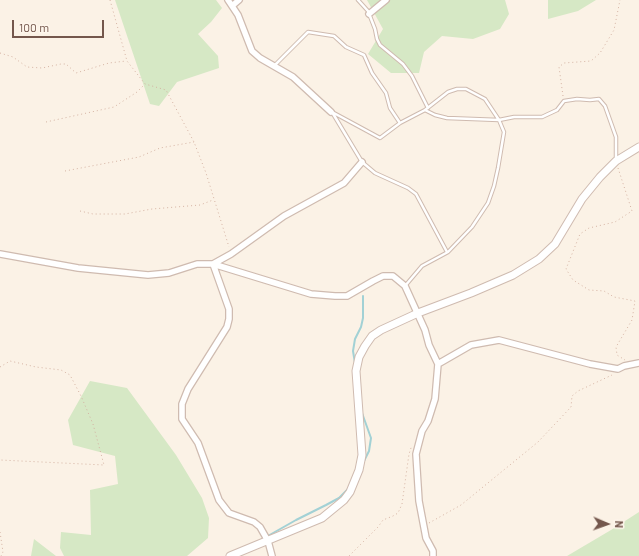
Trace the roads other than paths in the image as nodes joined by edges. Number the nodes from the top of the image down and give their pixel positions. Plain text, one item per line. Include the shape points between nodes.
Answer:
1 (228, 0) edge
2 (239, 0) edge
3 (358, 0) edge
4 (386, 0) edge
5 (232, 6) junction
6 (369, 14) junction
7 (274, 66) junction
8 (427, 109) junction
9 (332, 112) junction
10 (499, 120) junction
11 (400, 123) junction
12 (639, 147) edge
13 (616, 161) junction
14 (362, 162) junction
15 (448, 252) junction
16 (0, 254) edge
17 (213, 264) junction
18 (405, 286) junction
19 (418, 313) junction
20 (639, 363) edge
21 (438, 364) junction
22 (268, 541) junction
23 (230, 556) edge
24 (272, 556) edge
25 (433, 556) edge

1 - 5 street
2 - 5 street
3 - 6 lane
4 - 6 street
5 - 7 street via 252,51
6 - 8 lane via 376,39 412,76
7 - 9 street via 293,77
7 - 11 lane via 308,32 334,36 346,47 364,55
8 - 10 lane via 435,115 447,118
8 - 10 lane via 448,92 466,89 485,99
8 - 11 lane
9 - 11 lane via 380,138
9 - 14 lane
10 - 13 lane via 542,117 557,110 564,101 599,99 605,106 616,137
10 - 15 lane via 504,132 502,148 488,203 472,227
12 - 13 street
13 - 19 street via 582,199 555,244 539,259 513,275
14 - 15 lane via 375,173 416,194
14 - 17 street via 344,183 284,216
15 - 18 lane via 422,266
16 - 17 street via 78,268 148,275 169,273 197,264
17 - 18 street via 304,292 335,296 347,296 383,276 393,276
17 - 22 street via 229,309 229,319 227,327 188,389 182,404 182,419 198,443 219,500 229,513 254,522 260,527
18 - 19 street
19 - 21 street
19 - 22 street via 372,336 359,357 356,376 362,455 350,492 322,518
20 - 21 street via 618,369 500,340 471,345
21 - 25 street via 436,399 422,431 416,454 418,501 426,538
22 - 23 street
22 - 24 street

